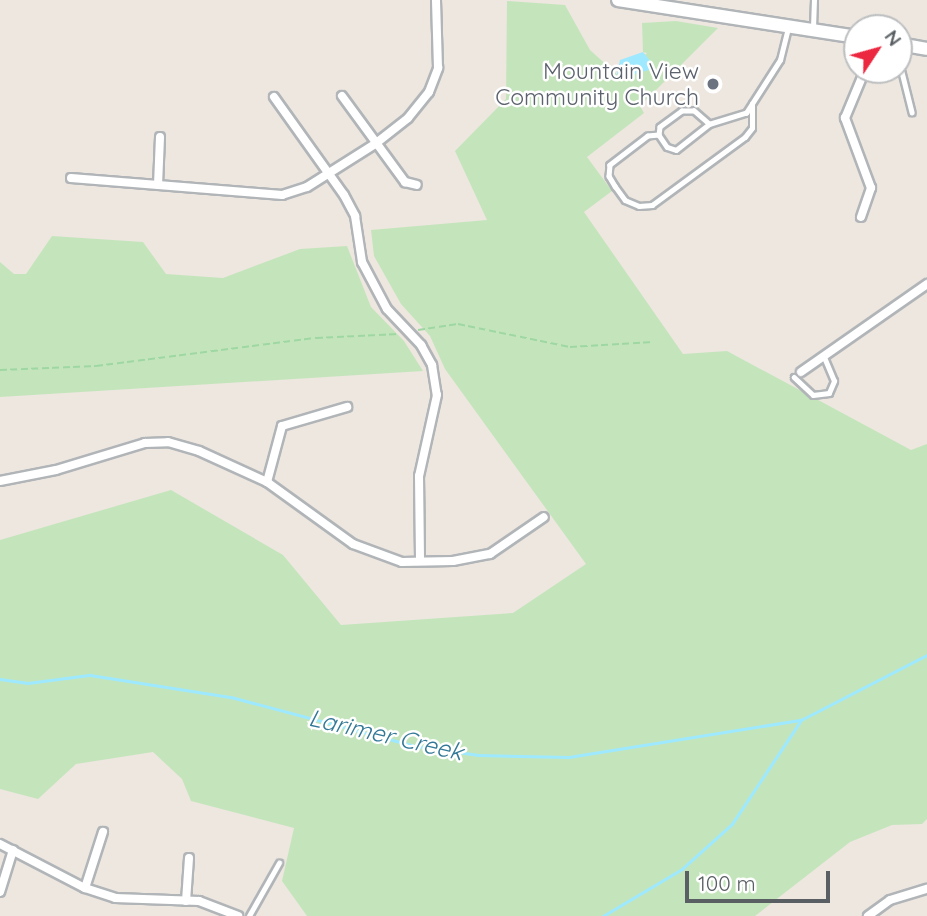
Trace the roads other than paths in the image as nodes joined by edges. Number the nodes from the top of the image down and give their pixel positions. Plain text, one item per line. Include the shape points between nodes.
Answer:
1 (436, 0) edge
2 (814, 0) edge
3 (625, 1) edge
4 (789, 25) junction
5 (813, 29) junction
6 (843, 34) edge
7 (859, 84) edge
8 (905, 84) edge
9 (342, 96) dead end
10 (274, 97) dead end
11 (752, 104) junction
12 (912, 112) dead end
13 (709, 124) junction
14 (659, 135) junction
15 (160, 137) dead end
16 (375, 144) junction
17 (328, 176) junction
18 (71, 178) dead end
19 (158, 185) junction
20 (417, 185) dead end
21 (861, 217) dead end
22 (927, 284) edge
23 (824, 356) junction
24 (797, 375) joint
25 (347, 407) dead end
26 (0, 481) edge
27 (267, 482) junction
28 (544, 517) dead end
29 (420, 561) junction
30 (103, 832) dead end
31 (0, 844) edge
32 (13, 850) junction
33 (189, 858) dead end
34 (279, 863) dead end
35 (85, 888) junction
36 (927, 889) edge
37 (0, 892) edge
38 (186, 901) junction
39 (238, 916) edge
40 (250, 916) edge
41 (868, 916) edge

1 - 16 street via 438,68 429,92 408,118
2 - 5 lane
3 - 4 main road
4 - 5 main road
4 - 11 lane via 780,60
5 - 6 main road
7 - 21 street via 845,118 871,188
8 - 12 lane
9 - 16 street
10 - 17 street
11 - 13 lane via 746,113
11 - 14 lane via 752,128 745,137 652,205 639,206 625,200 615,186 609,176 610,165 648,136
13 - 14 lane via 676,150 667,147
13 - 14 lane via 694,111 682,111 660,127
15 - 19 street
16 - 17 street
16 - 20 street via 405,182
17 - 19 street via 282,195
17 - 29 street via 355,216 362,262 387,309 432,365 437,395 419,476
18 - 19 street
22 - 23 street
23 - 24 street
23 - 24 lane via 833,374 832,391 813,395
25 - 27 street via 282,426
26 - 27 street via 56,470 145,443 168,442
27 - 29 street via 354,544 380,557
28 - 29 street via 490,554
30 - 35 street
31 - 32 street
32 - 35 street
32 - 37 street
33 - 38 street
34 - 40 lane
35 - 38 street via 115,898
36 - 41 street via 890,901
38 - 39 street via 199,901

